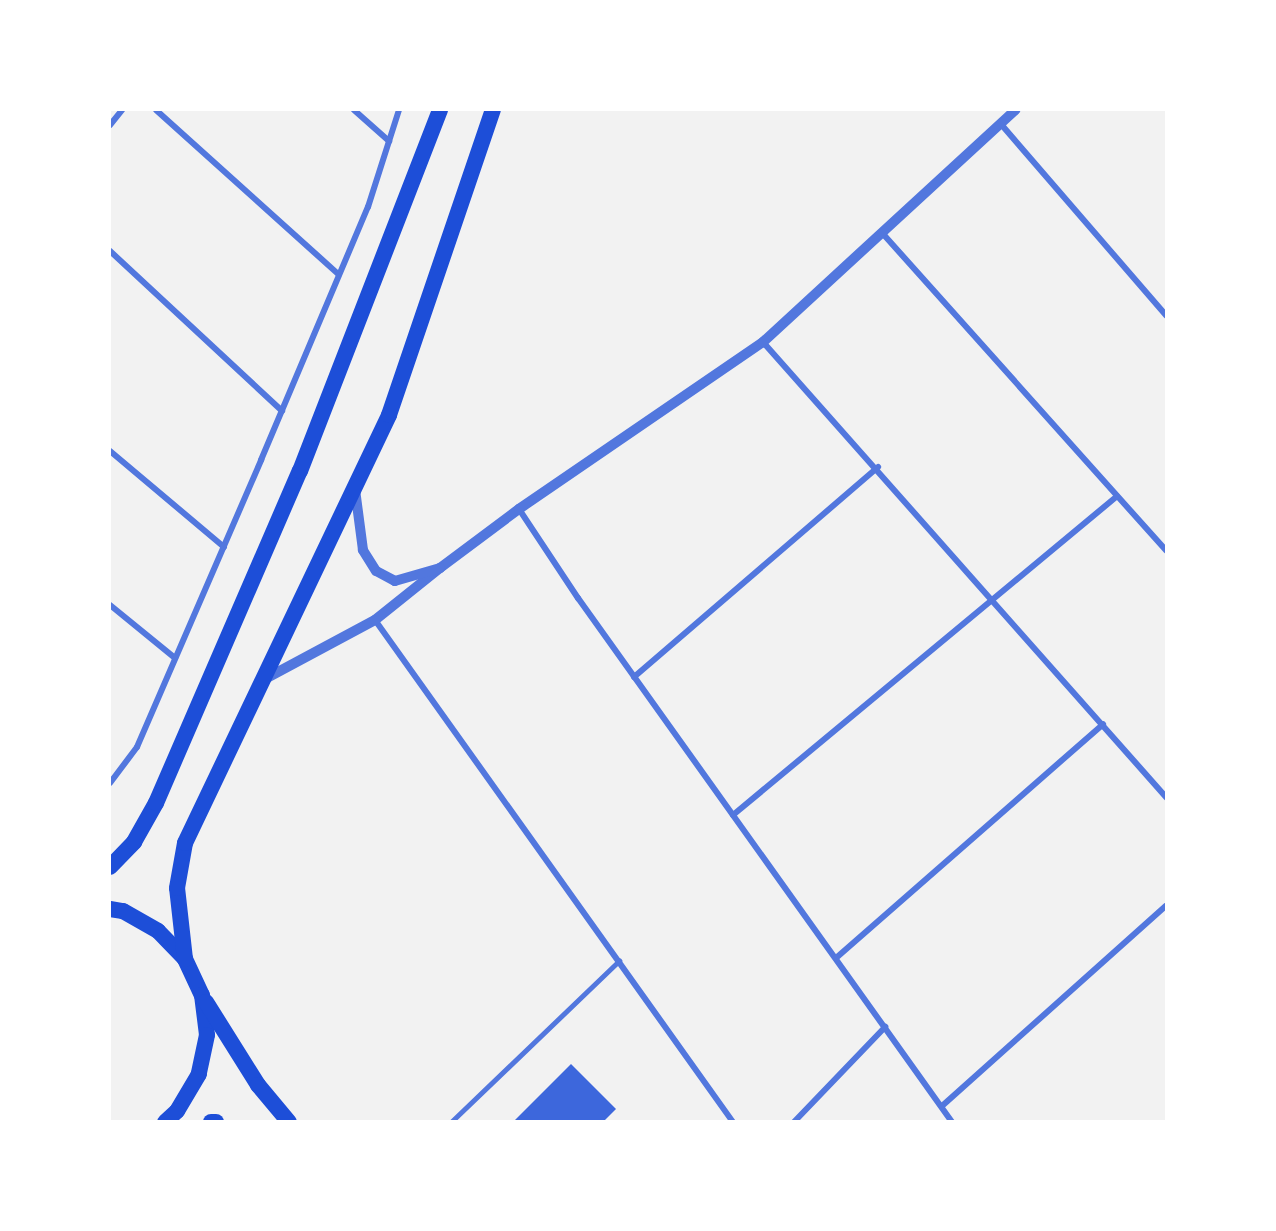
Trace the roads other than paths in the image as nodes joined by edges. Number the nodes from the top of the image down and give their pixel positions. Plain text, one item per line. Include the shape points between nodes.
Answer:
1 (122, 110) edge
2 (156, 110) edge
3 (354, 110) edge
4 (399, 110) edge
5 (441, 110) edge
6 (492, 110) edge
7 (1015, 110) edge
8 (1000, 122) junction
9 (110, 125) edge
10 (389, 141) junction
11 (884, 234) junction
12 (110, 251) edge
13 (339, 275) junction
14 (1167, 315) edge
15 (763, 342) junction
16 (282, 411) junction
17 (110, 451) edge
18 (878, 467) junction
19 (355, 487) junction
20 (1117, 496) junction
21 (519, 509) junction
22 (224, 547) junction
23 (1167, 550) edge
24 (440, 568) junction
25 (993, 599) junction
26 (110, 605) edge
27 (375, 620) junction
28 (175, 658) junction
29 (634, 677) junction
30 (263, 680) junction
31 (1102, 724) junction
32 (110, 783) edge
33 (1167, 797) edge
34 (733, 815) junction
35 (110, 867) edge
36 (1167, 906) edge
37 (110, 909) edge
38 (836, 958) junction
39 (185, 959) junction
40 (619, 961) junction
41 (202, 995) junction
42 (885, 1027) junction
43 (942, 1106) junction
44 (165, 1122) edge
45 (211, 1122) edge
46 (216, 1122) edge
47 (289, 1122) edge
48 (451, 1122) edge
49 (733, 1122) edge
50 (794, 1122) edge
51 (952, 1122) edge

1 - 9 street
2 - 13 street
3 - 10 street
4 - 10 street
5 - 35 highway via 300,471 156,803 134,842
6 - 19 highway via 389,416
7 - 8 street
8 - 11 street
8 - 14 street
10 - 13 street via 368,207
11 - 15 street
11 - 20 street
12 - 16 street
13 - 16 street
15 - 18 street
15 - 21 street
16 - 22 street
17 - 22 street
18 - 25 street
18 - 29 street
19 - 24 street via 363,550 376,572 395,581
19 - 30 highway
20 - 23 street
20 - 25 street
21 - 24 street
21 - 29 street
22 - 28 street
24 - 27 street
25 - 31 street
25 - 34 street
26 - 28 street
27 - 30 street
27 - 40 street
28 - 32 street via 137,747
29 - 34 street
30 - 39 highway via 185,843 177,888
31 - 33 street
31 - 38 street
34 - 38 street
36 - 43 street
37 - 39 highway via 123,911 158,931
38 - 42 street
39 - 41 highway
40 - 48 lane
40 - 49 street
41 - 44 highway via 207,1035 199,1074 177,1112
41 - 47 highway via 252,1076
42 - 43 street
42 - 50 street
43 - 51 street
45 - 46 highway

